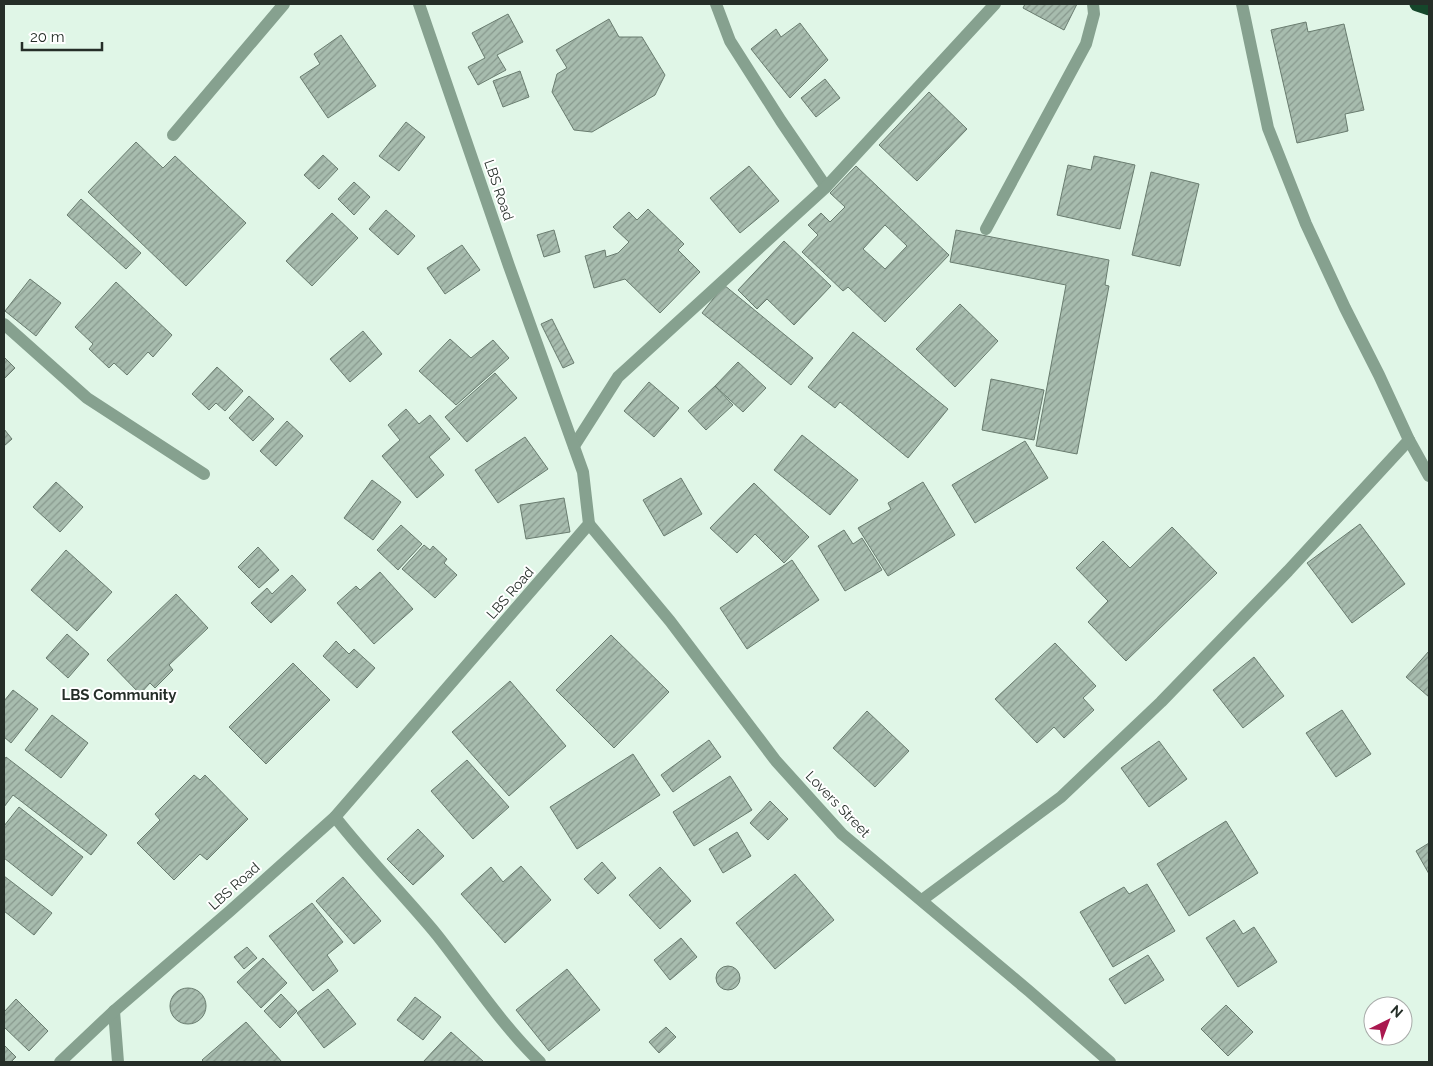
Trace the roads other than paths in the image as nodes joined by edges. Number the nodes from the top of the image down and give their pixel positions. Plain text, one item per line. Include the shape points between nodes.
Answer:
1 (284, 4) edge
2 (419, 4) edge
3 (716, 4) edge
4 (995, 4) edge
5 (1093, 4) edge
6 (1242, 4) edge
7 (1417, 4) edge
8 (1429, 8) edge
9 (173, 135) dead end
10 (826, 187) junction
11 (986, 229) dead end
12 (4, 324) edge
13 (1409, 440) junction
14 (574, 446) junction
15 (204, 474) dead end
16 (1429, 476) edge
17 (589, 524) junction
18 (335, 817) junction
19 (922, 900) junction
20 (114, 1011) junction
21 (60, 1062) edge
22 (118, 1062) edge
23 (540, 1062) edge
24 (1110, 1062) edge

1 - 9 street
2 - 14 street, LBS Road
3 - 10 street via 730,41
4 - 10 street
5 - 11 street via 1094,14 1086,44
6 - 13 street via 1268,128 1306,224
7 - 8 highway
10 - 14 street via 618,377
12 - 15 street via 87,398
13 - 16 street
13 - 19 street via 1282,578 1161,702 1061,797
14 - 17 street, LBS Road via 583,472
17 - 18 street, LBS Road
17 - 19 street, Lovers Street via 670,620 776,761 842,834
18 - 20 street, LBS Road
18 - 23 street
19 - 24 street, Lovers Street
20 - 21 street, LBS Road
20 - 22 street

